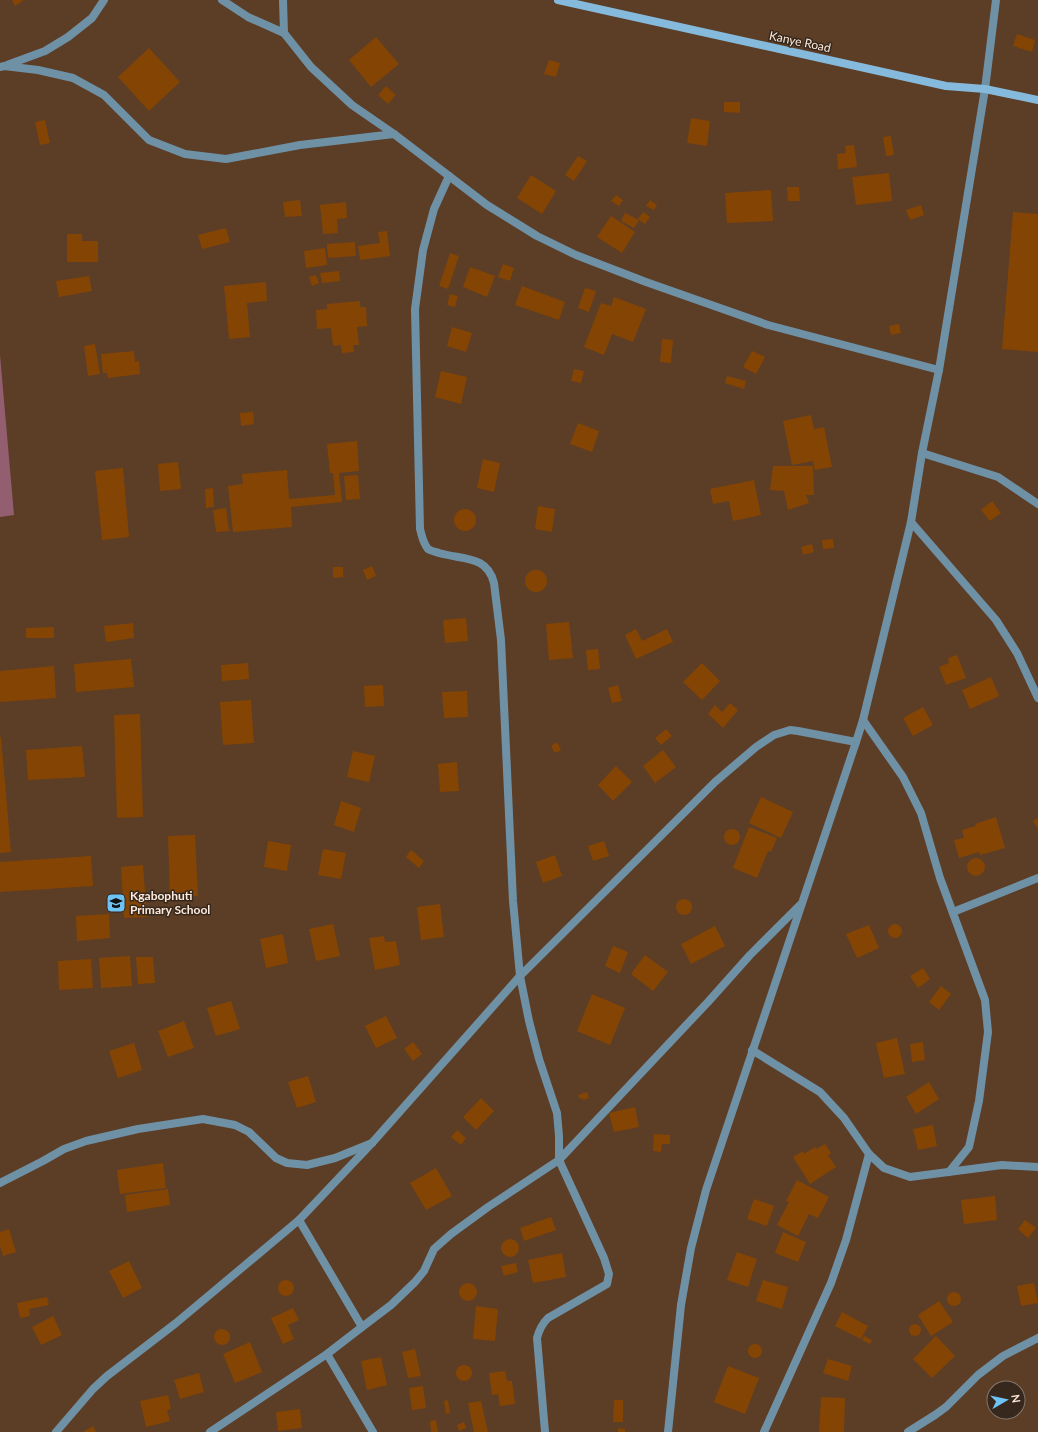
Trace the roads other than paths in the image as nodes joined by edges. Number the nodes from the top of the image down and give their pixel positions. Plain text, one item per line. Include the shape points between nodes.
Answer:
1 (104, 0) edge
2 (222, 0) edge
3 (283, 0) edge
4 (558, 0) edge
5 (996, 0) edge
6 (284, 33) junction
7 (2, 66) edge
8 (985, 89) junction
9 (1038, 100) edge
10 (394, 134) junction
11 (449, 176) junction
12 (939, 370) junction
13 (922, 453) junction
14 (1038, 504) edge
15 (911, 522) junction
16 (1038, 698) edge
17 (863, 720) junction
18 (856, 742) junction
19 (1038, 878) edge
20 (802, 904) junction
21 (953, 912) junction
22 (520, 976) junction
23 (752, 1050) junction
24 (372, 1143) junction
25 (869, 1154) junction
26 (558, 1160) junction
27 (1038, 1167) edge
28 (949, 1172) junction
29 (0, 1183) edge
30 (299, 1220) junction
31 (362, 1327) junction
32 (1038, 1338) edge
33 (327, 1354) junction
34 (56, 1432) edge
35 (210, 1432) edge
36 (373, 1432) edge
37 (545, 1432) edge
38 (668, 1432) edge
39 (764, 1432) edge
40 (908, 1432) edge

1 - 7 street via 92,18 68,37 45,51
2 - 6 street via 248,17
3 - 6 street
4 - 8 main road, Kanye Road via 946,86
5 - 8 street
6 - 10 street via 311,67 352,105
7 - 10 street via 38,70 72,78 104,95 149,140 185,154 226,159 300,145
8 - 9 main road, Kanye Road
8 - 12 street
10 - 11 street
11 - 12 street via 487,205 537,236 646,282 768,325
11 - 22 street via 434,209 423,250 415,309 420,529 429,550 478,561 492,574 500,640 513,901
12 - 13 street
13 - 14 street via 998,477
13 - 15 street
15 - 16 street via 996,620 1017,653
15 - 17 street
17 - 18 street
17 - 21 street via 913,793 922,813 940,878
18 - 20 street
18 - 22 street via 790,730 765,740 715,782
19 - 21 street
20 - 23 street
20 - 26 street via 750,955
21 - 28 street via 985,1000 988,1032 979,1101 969,1147
22 - 24 street
22 - 26 street via 539,1059 557,1113
23 - 25 street via 820,1092 844,1118
23 - 38 street via 706,1190 691,1248 681,1305
24 - 29 street via 335,1158 307,1165 287,1163 276,1158 249,1132 235,1125 203,1119 138,1128 86,1141 64,1149
24 - 30 street
25 - 28 street via 884,1168 910,1176
25 - 39 street via 846,1240 831,1283
26 - 31 street via 451,1234 434,1249 424,1271 415,1282
26 - 37 street via 609,1274 607,1284 548,1318 539,1331 537,1338
27 - 28 street via 1002,1165
30 - 31 street
30 - 34 street via 176,1323 107,1376
31 - 33 street
32 - 40 street via 1004,1356 978,1375 946,1407
33 - 35 street
33 - 36 street

